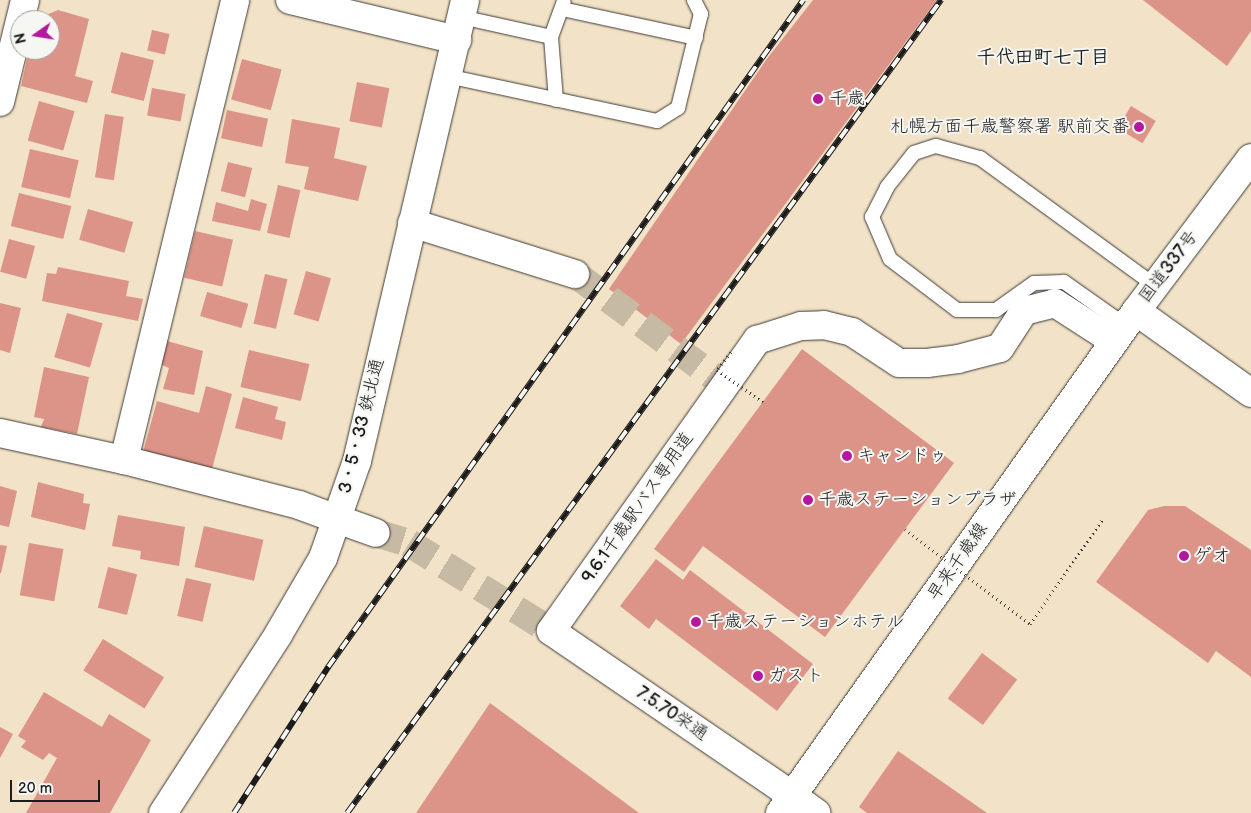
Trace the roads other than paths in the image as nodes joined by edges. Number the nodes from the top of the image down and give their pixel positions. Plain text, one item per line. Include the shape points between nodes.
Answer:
1 (25, 0) edge
2 (235, 0) edge
3 (290, 0) edge
4 (694, 0) edge
5 (563, 4) edge
6 (461, 19) edge
7 (551, 37) junction
8 (696, 38) junction
9 (447, 76) junction
10 (556, 100) junction
11 (0, 102) edge
12 (1251, 158) edge
13 (412, 223) junction
14 (575, 274) tunnel mouth
15 (1154, 285) junction
16 (1125, 326) junction
17 (1251, 393) edge
18 (0, 433) edge
19 (124, 460) junction
20 (337, 519) junction
21 (376, 533) tunnel mouth
22 (551, 631) joint
23 (786, 805) edge
24 (163, 813) edge
25 (816, 813) edge

1 - 11 main road
2 - 19 main road
3 - 6 main road
4 - 8 lane via 701,14
5 - 7 lane
5 - 8 lane
6 - 7 lane
6 - 9 main road, 3・5・33 鉄北通
7 - 10 lane
8 - 10 lane via 678,108 657,121
9 - 10 lane
9 - 13 main road, 3・5・33 鉄北通
12 - 15 main road, 国道337号
13 - 14 main road
13 - 20 main road, 3・5・33 鉄北通 via 357,461
15 - 16 main road, 国道337号
15 - 16 lane via 980,158 936,146 914,153 887,187 872,217 890,258 957,310 996,310 1034,283 1064,282
16 - 17 main road, 国道337号
16 - 22 main road, 9.6.1千歳駅バス専用道 via 1055,303 1024,311 1000,348 958,359 913,365 898,363 852,332 824,325 801,326 757,340
16 - 23 main road, 早来千歳線
18 - 19 main road
19 - 20 main road via 299,505
20 - 21 main road
20 - 24 main road, 3・5・33 鉄北通 via 323,558 278,635
22 - 23 main road, 7.5.70栄通
23 - 25 main road, 7.5.70栄通

